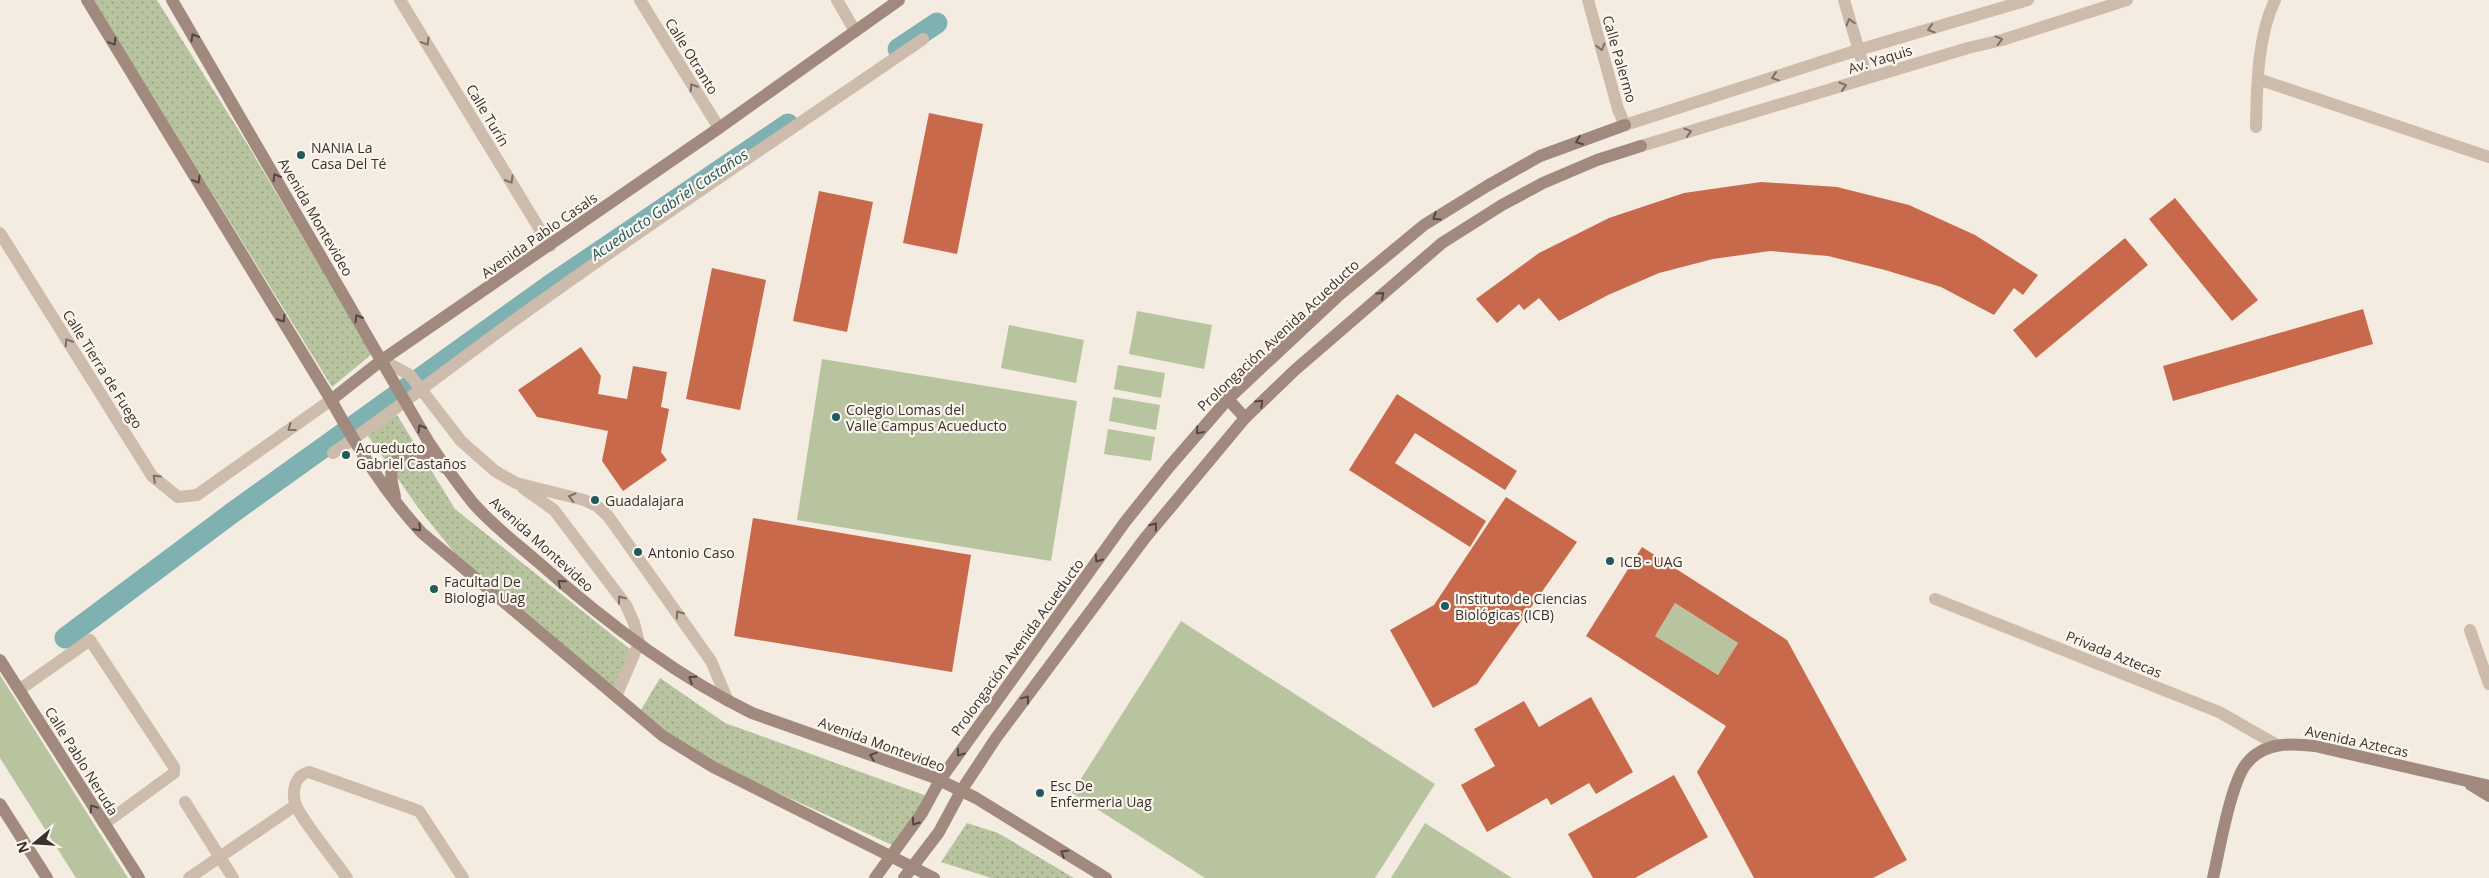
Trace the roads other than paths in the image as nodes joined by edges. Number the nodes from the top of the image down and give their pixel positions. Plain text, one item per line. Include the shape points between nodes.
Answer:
1 (87, 0) edge
2 (172, 0) edge
3 (400, 0) edge
4 (640, 0) edge
5 (837, 0) edge
6 (899, 0) edge
7 (1588, 0) edge
8 (1844, 0) edge
9 (2028, 0) edge
10 (2081, 0) edge
11 (2127, 0) edge
12 (2275, 0) edge
13 (2085, 13) junction
14 (855, 31) junction
15 (923, 39) dead end
16 (1858, 50) junction
17 (1867, 78) junction
18 (2258, 79) junction
19 (1625, 125) junction
20 (2256, 127) dead end
21 (719, 128) junction
22 (2489, 157) edge
23 (0, 233) edge
24 (550, 246) junction
25 (382, 360) junction
26 (420, 389) junction
27 (1228, 399) junction
28 (331, 400) junction
29 (405, 401) junction
30 (1244, 418) junction
31 (353, 439) junction
32 (333, 454) dead end
33 (447, 469) junction
34 (516, 483) junction
35 (198, 495) joint
36 (397, 507) junction
37 (1935, 599) dead end
38 (2470, 630) dead end
39 (639, 643) junction
40 (0, 660) edge
41 (2489, 684) edge
42 (19, 690) junction
43 (616, 696) junction
44 (728, 702) junction
45 (2277, 745) junction
46 (940, 780) junction
47 (2464, 781) junction
48 (2489, 786) edge
49 (961, 791) junction
50 (2489, 796) edge
51 (186, 802) dead end
52 (0, 804) edge
53 (296, 805) junction
54 (104, 824) junction
55 (890, 856) junction
56 (220, 857) junction
57 (911, 867) junction
58 (47, 878) edge
59 (139, 878) edge
60 (189, 878) edge
61 (233, 878) edge
62 (347, 878) edge
63 (464, 878) edge
64 (875, 878) edge
65 (904, 878) edge
66 (934, 878) edge
67 (1106, 878) edge
68 (2213, 878) edge

1 -> 28 street
25 -> 2 street, Avenida Montevideo
3 -> 24 street, Calle Turín
21 -> 4 street, Calle Otranto
5 - 14 street
6 - 14 street, Avenida Pablo Casals
7 -> 19 street, Calle Palermo
16 -> 8 street
9 -> 16 street, Av. Yaquis
10 - 13 street
11 - 13 street, Av. Yaquis
12 - 18 street via 2268,14
17 -> 13 street, Av. Yaquis
14 - 21 street, Avenida Pablo Casals
15 - 26 street via 539,302
16 - 17 street
16 -> 19 street, Av. Yaquis
30 -> 17 street, Av. Yaquis via 1442,243 1502,205 1597,160
18 - 20 street
18 - 22 street
19 -> 27 street, Prolongación Avenida Acueducto via 1540,156 1424,225 1337,297
21 - 24 street, Avenida Pablo Casals
35 -> 23 street, Calle Tierra de Fuego via 178,497 152,476
24 - 25 street, Avenida Pablo Casals
25 - 26 street via 410,375
25 - 28 street, Avenida Pablo Casals
25 - 29 street, Avenida Montevideo
26 - 29 street
26 - 34 street via 460,441 495,471
27 - 30 street
27 -> 46 street, Prolongación Avenida Acueducto via 1124,522
28 - 31 street
28 -> 35 street, Avenida Pablo Casals
29 - 31 street
33 -> 29 street, Avenida Montevideo
49 -> 30 street via 996,738 1145,538
31 - 32 street
31 - 36 street
33 - 36 street via 420,454 399,457 392,466 390,477
39 -> 33 street, Avenida Montevideo via 575,595 510,538 474,504
39 -> 34 street via 626,605 554,510
44 -> 34 street via 712,660 608,516 598,506 584,500
36 -> 43 street via 422,533
37 - 45 street, Privada Aztecas via 2220,712
38 - 41 street
39 - 43 street
44 -> 39 street, Avenida Montevideo
40 - 42 street, Calle Pablo Neruda
54 -> 42 street, Calle Pablo Neruda
42 - 54 street via 90,640 174,767 174,773
43 - 55 street via 663,736 688,752
46 -> 44 street, Avenida Montevideo
45 - 47 street, Avenida Aztecas via 2315,746
45 - 68 street, Avenida Aztecas via 2246,763 2234,790
46 - 49 street, Avenida Montevideo
46 -> 55 street, Prolongación Avenida Acueducto via 922,813
47 - 48 street, Avenida Aztecas
47 - 50 street, Avenida Aztecas
49 - 57 street via 939,832
67 -> 49 street, Avenida Montevideo
51 - 56 street
52 - 58 street
53 - 56 street
53 - 62 street
53 - 63 street via 295,784 299,775 309,772 419,811
54 - 59 street, Calle Pablo Neruda
55 - 57 street
55 - 64 street, Prolongación Avenida Acueducto
56 - 60 street
56 - 61 street
57 - 65 street
57 - 66 street

